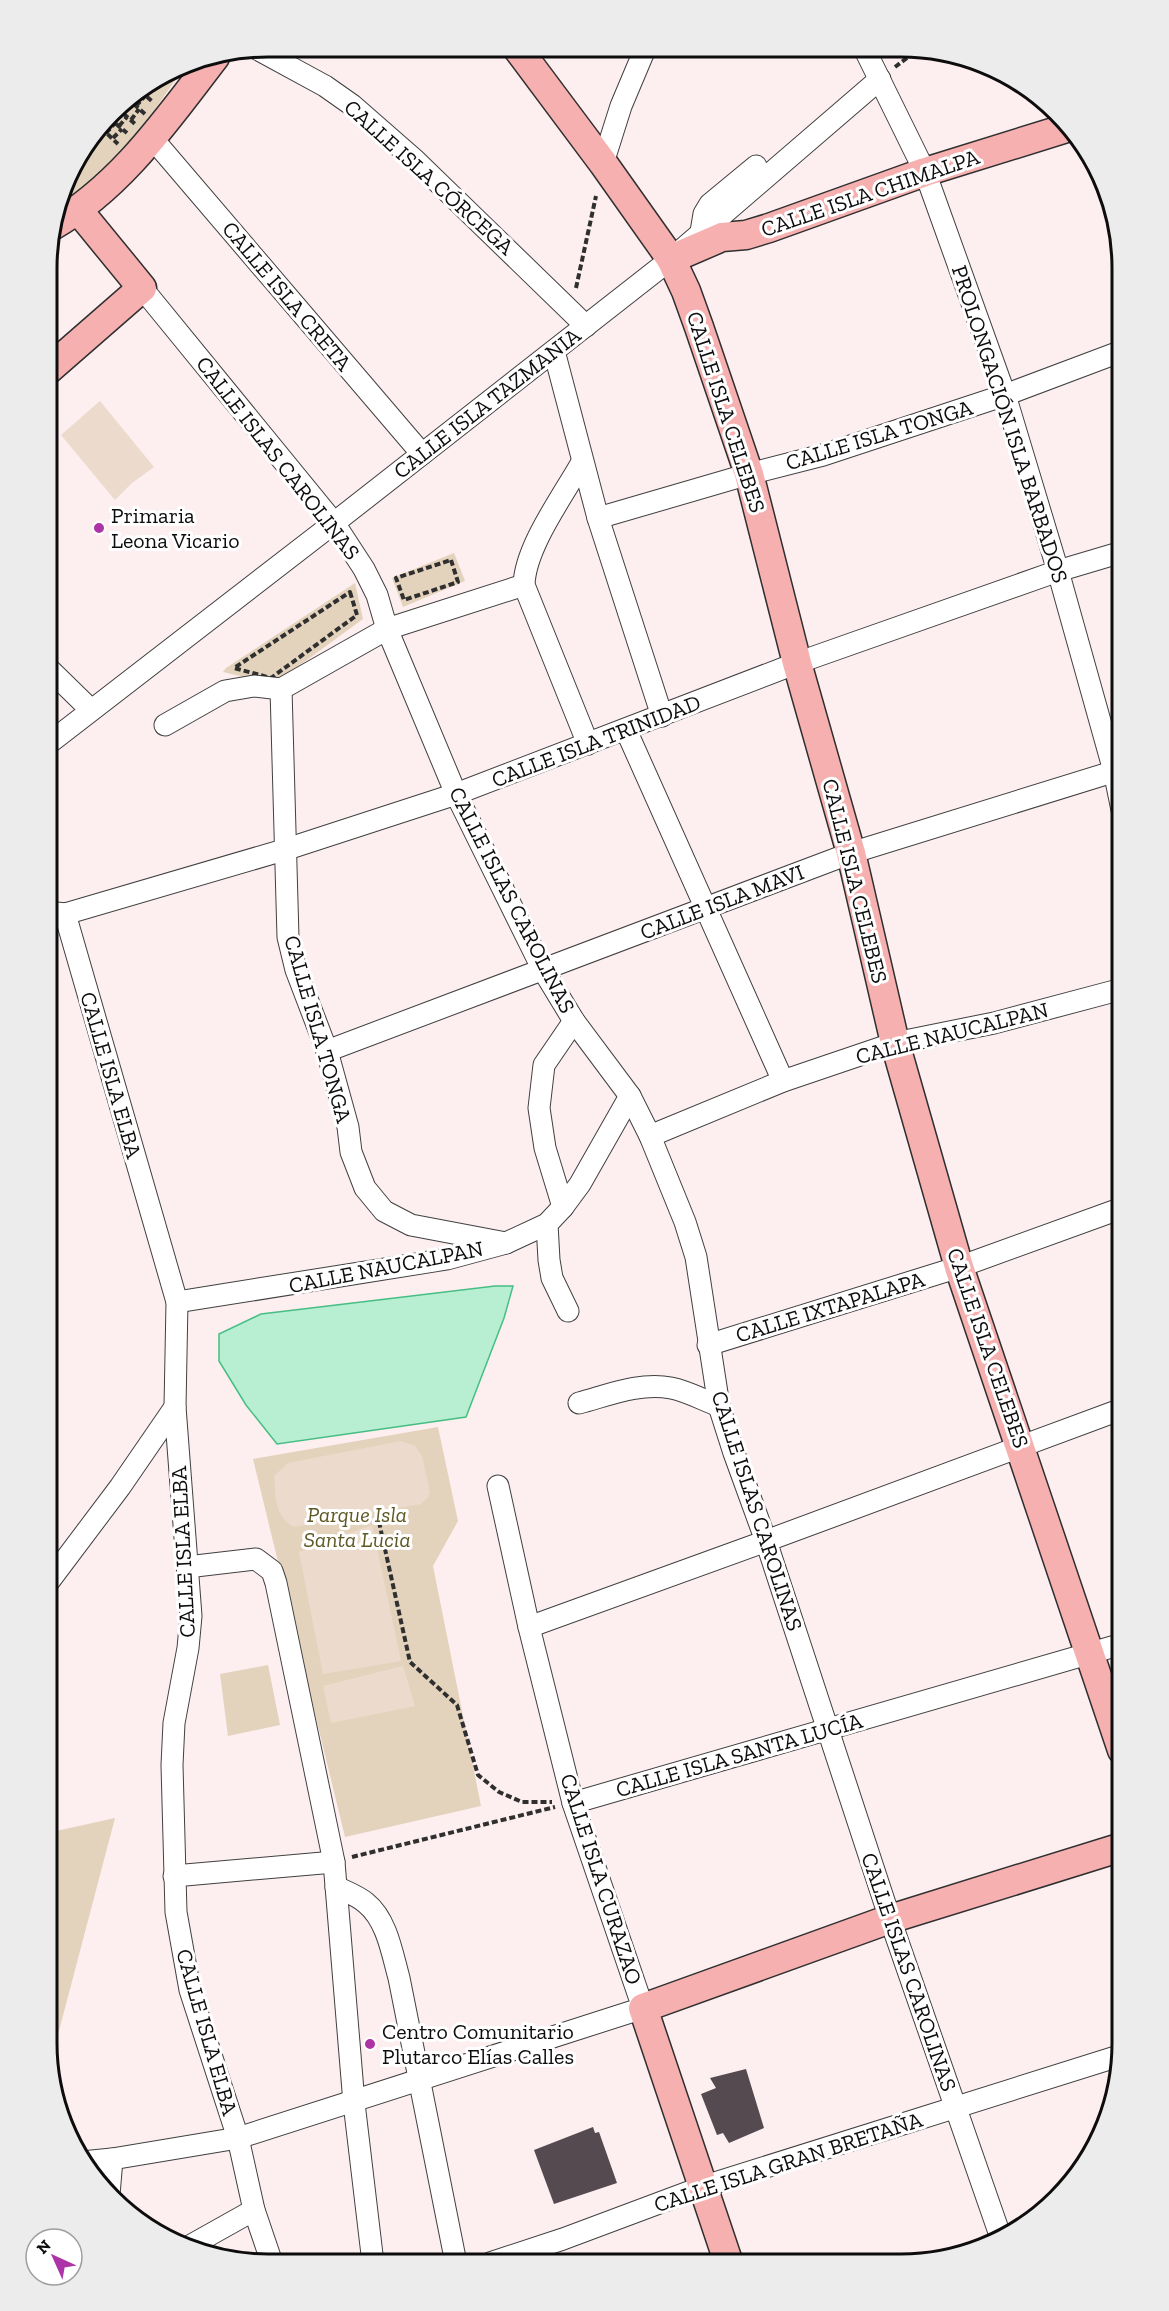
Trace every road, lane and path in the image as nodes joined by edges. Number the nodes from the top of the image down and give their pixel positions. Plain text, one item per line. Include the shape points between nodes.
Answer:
1 (272, 57) edge
2 (524, 57) edge
3 (642, 57) edge
4 (864, 57) edge
5 (868, 57) edge
6 (908, 57) edge
7 (208, 65) edge
8 (880, 78) junction
9 (124, 114) edge
10 (117, 125) junction
11 (1061, 130) edge
12 (106, 133) dead end
13 (113, 138) dead end
14 (152, 138) junction
15 (603, 163) junction
16 (925, 172) junction
17 (79, 211) junction
18 (62, 220) edge
19 (701, 232) junction
20 (671, 259) junction
21 (142, 288) junction
22 (571, 310) junction
23 (586, 326) junction
24 (554, 351) junction
25 (1112, 355) edge
26 (57, 362) edge
27 (1005, 395) junction
28 (422, 454) junction
29 (582, 462) junction
30 (749, 474) junction
31 (598, 518) junction
32 (334, 523) junction
33 (1112, 555) edge
34 (1058, 572) junction
35 (396, 578) joint
36 (524, 585) junction
37 (387, 629) junction
38 (797, 663) junction
39 (234, 668) joint
40 (57, 677) edge
41 (281, 689) junction
42 (92, 710) junction
43 (662, 716) junction
44 (165, 725) dead end
45 (626, 730) junction
46 (57, 737) edge
47 (588, 744) junction
48 (1112, 750) edge
49 (1112, 772) edge
50 (456, 794) junction
51 (287, 849) junction
52 (851, 853) junction
53 (706, 907) junction
54 (57, 913) edge
55 (57, 916) edge
56 (543, 970) junction
57 (1112, 992) edge
58 (574, 1021) junction
59 (894, 1043) junction
60 (327, 1051) junction
61 (783, 1081) junction
62 (630, 1096) junction
63 (650, 1137) junction
64 (563, 1207) junction
65 (1112, 1212) edge
66 (547, 1224) junction
67 (506, 1244) junction
68 (959, 1267) junction
69 (177, 1302) junction
70 (568, 1311) dead end
71 (708, 1345) junction
72 (579, 1403) dead end
73 (719, 1406) junction
74 (175, 1407) junction
75 (1112, 1413) edge
76 (1021, 1446) junction
77 (498, 1486) dead end
78 (377, 1513) dead end
79 (766, 1541) junction
80 (187, 1567) junction
81 (57, 1571) edge
82 (529, 1627) junction
83 (1112, 1647) edge
84 (1090, 1653) junction
85 (1112, 1720) edge
86 (828, 1729) junction
87 (573, 1803) junction
88 (1112, 1850) edge
89 (334, 1862) junction
90 (174, 1876) junction
91 (336, 1887) junction
92 (890, 1919) junction
93 (643, 2008) junction
94 (1112, 2058) edge
95 (419, 2081) junction
96 (354, 2103) junction
97 (955, 2109) junction
98 (238, 2138) junction
99 (112, 2159) junction
100 (94, 2161) edge
101 (110, 2183) edge
102 (702, 2187) junction
103 (254, 2210) junction
104 (998, 2230) edge
105 (197, 2242) edge
106 (269, 2254) edge
107 (372, 2254) edge
108 (454, 2254) edge
109 (517, 2254) edge
110 (725, 2254) edge

1 - 22 street, CALLE ISLA CÓRCEGA via 352,105
2 - 15 street, CALLE ISLA CELEBES
3 - 15 street
4 - 19 street via 861,77 710,204
5 - 8 street, PROLONGACIÓN ISLA BARBADOS
6 - 8 path
7 - 14 street
8 - 16 street, PROLONGACIÓN ISLA BARBADOS
8 - 19 street, CALLE ISLA TAZMANIA
9 - 10 path
9 - 10 path
10 - 12 path
10 - 13 path
11 - 16 street, CALLE ISLA CHIMALPA
14 - 17 street
14 - 28 street, CALLE ISLA CRETA
15 - 20 street, CALLE ISLA CELEBES
15 - 22 path
16 - 20 street, CALLE ISLA CHIMALPA via 769,228 722,237
16 - 27 street, PROLONGACIÓN ISLA BARBADOS
17 - 18 street
17 - 21 street, CALLE ISLAS CAROLINAS
19 - 20 street, CALLE ISLA TAZMANIA
20 - 23 street, CALLE ISLA TAZMANIA
20 - 30 street, CALLE ISLA CELEBES via 686,291
21 - 26 street
21 - 32 street, CALLE ISLAS CAROLINAS
22 - 23 street, CALLE ISLA CÓRCEGA
23 - 24 street, CALLE ISLA TAZMANIA
24 - 28 street, CALLE ISLA TAZMANIA
24 - 29 street
25 - 27 street, CALLE ISLA TONGA
27 - 30 street, CALLE ISLA TONGA via 823,455
27 - 34 street, PROLONGACIÓN ISLA BARBADOS
28 - 32 street, CALLE ISLA TAZMANIA
29 - 31 street
29 - 36 street via 532,550 524,570
30 - 31 street, CALLE ISLA TONGA
30 - 38 street, CALLE ISLA CELEBES
31 - 43 street
32 - 37 street, CALLE ISLAS CAROLINAS via 364,569
32 - 42 street, CALLE ISLA TAZMANIA
33 - 34 street, CALLE ISLA TRINIDAD
34 - 38 street, CALLE ISLA TRINIDAD
34 - 48 street, PROLONGACIÓN ISLA BARBADOS
35 - 35 path via 404,600 458,582 451,560
36 - 37 street
36 - 47 street
37 - 41 street
37 - 50 street, CALLE ISLAS CAROLINAS
38 - 43 street, CALLE ISLA TRINIDAD
38 - 52 street, CALLE ISLA CELEBES
39 - 39 path via 263,649 350,592 357,615 271,678
40 - 42 street
41 - 44 street via 254,686 225,691
41 - 51 street, CALLE ISLA TONGA
42 - 46 street, CALLE ISLA TAZMANIA
43 - 45 street, CALLE ISLA TRINIDAD
45 - 47 street, CALLE ISLA TRINIDAD
45 - 53 street
47 - 50 street, CALLE ISLA TRINIDAD
49 - 52 street, CALLE ISLA MAVI
50 - 51 street, CALLE ISLA TRINIDAD
50 - 56 street, CALLE ISLAS CAROLINAS
51 - 54 street, CALLE ISLA TRINIDAD
51 - 60 street, CALLE ISLA TONGA via 288,937 296,970
52 - 53 street, CALLE ISLA MAVI
52 - 59 street, CALLE ISLA CELEBES
53 - 56 street, CALLE ISLA MAVI
53 - 61 street
55 - 69 street, CALLE ISLA ELBA
56 - 58 street, CALLE ISLAS CAROLINAS
56 - 60 street, CALLE ISLA MAVI
57 - 59 street, CALLE NAUCALPAN via 994,1023
58 - 62 street, CALLE ISLAS CAROLINAS
58 - 64 street via 544,1065 539,1108 545,1148
59 - 61 street, CALLE NAUCALPAN
59 - 68 street, CALLE ISLA CELEBES
60 - 67 street, CALLE ISLA TONGA via 351,1152 365,1188 384,1211 411,1225
61 - 63 street, CALLE NAUCALPAN
62 - 63 street, CALLE ISLAS CAROLINAS
62 - 64 street, CALLE NAUCALPAN
63 - 71 street, CALLE ISLAS CAROLINAS via 696,1257
64 - 66 street, CALLE NAUCALPAN
65 - 68 street, CALLE IXTAPALAPA
66 - 67 street, CALLE NAUCALPAN
66 - 70 street via 552,1278
67 - 69 street, CALLE NAUCALPAN via 447,1259
68 - 71 street, CALLE IXTAPALAPA
68 - 76 street, CALLE ISLA CELEBES
69 - 74 street, CALLE ISLA ELBA
71 - 73 street, CALLE ISLAS CAROLINAS
72 - 73 street via 652,1385 673,1388
73 - 79 street, CALLE ISLAS CAROLINAS
74 - 80 street, CALLE ISLA ELBA
74 - 81 street
75 - 76 street
76 - 79 street
76 - 84 street, CALLE ISLA CELEBES
77 - 82 street, CALLE ISLA CURAZAO
78 - 87 path via 410,1662 457,1705 478,1775 499,1792 522,1802
79 - 82 street
79 - 86 street, CALLE ISLAS CAROLINAS
80 - 89 street via 256,1559 272,1571
80 - 90 street, CALLE ISLA ELBA via 191,1616 174,1723 172,1765
82 - 87 street, CALLE ISLA CURAZAO
83 - 84 street, CALLE ISLA SANTA LUCÍA
84 - 85 street, CALLE ISLA CELEBES
84 - 86 street, CALLE ISLA SANTA LUCÍA
86 - 87 street, CALLE ISLA SANTA LUCÍA
86 - 92 street, CALLE ISLAS CAROLINAS
87 - 89 path
87 - 93 street, CALLE ISLA CURAZAO
88 - 92 street
89 - 90 street
89 - 91 street
90 - 98 street, CALLE ISLA ELBA via 176,1912 190,1990
91 - 95 street via 368,1904 386,1933
91 - 96 street
92 - 93 street
92 - 97 street, CALLE ISLAS CAROLINAS
93 - 95 street
93 - 102 street, CALLE ISLA CURAZAO
94 - 97 street, CALLE ISLA GRAN BRETAÑA
95 - 96 street
95 - 108 street
96 - 98 street
96 - 107 street
97 - 102 street, CALLE ISLA GRAN BRETAÑA
97 - 104 street, CALLE ISLAS CAROLINAS
98 - 99 street
98 - 103 street, CALLE ISLA ELBA
99 - 100 street
99 - 101 street
102 - 109 street, CALLE ISLA GRAN BRETAÑA
102 - 110 street, CALLE ISLA CURAZAO
103 - 105 street
103 - 106 street, CALLE ISLA ELBA

